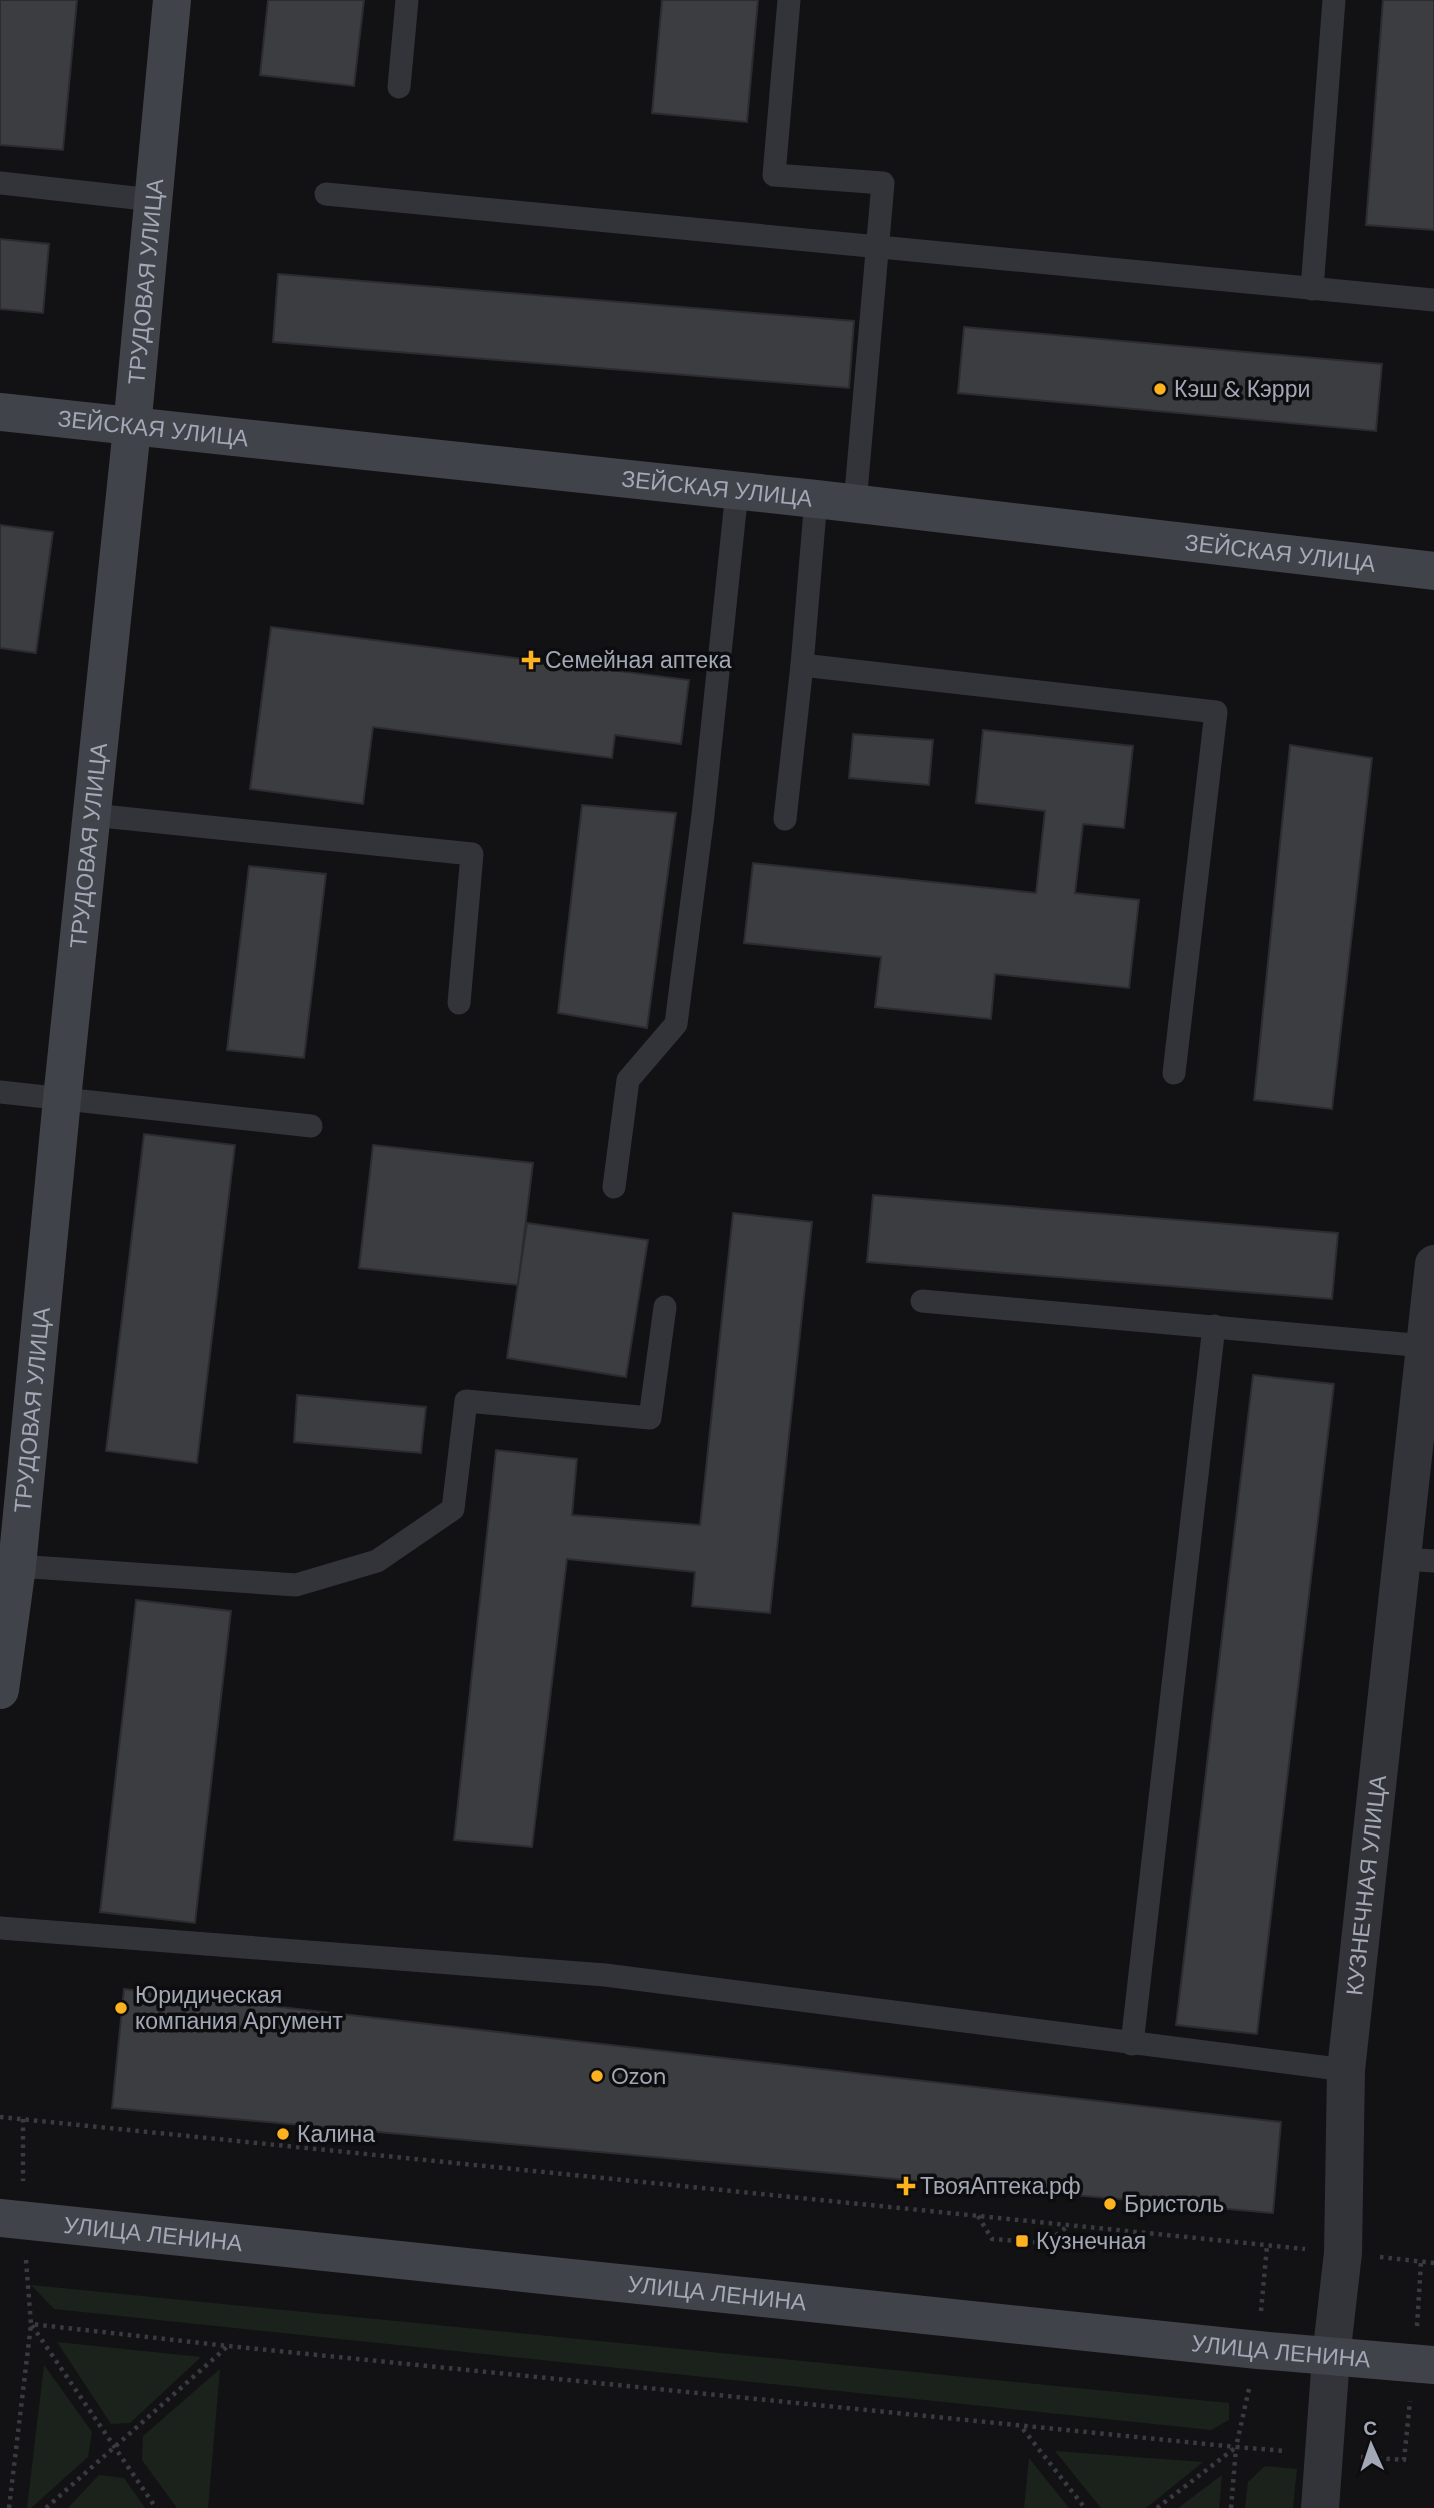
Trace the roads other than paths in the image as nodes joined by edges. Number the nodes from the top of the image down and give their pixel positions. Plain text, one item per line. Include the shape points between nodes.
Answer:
1 (172, 0) edge
2 (407, 0) edge
3 (789, 0) edge
4 (1334, 0) edge
5 (399, 87) dead end
6 (0, 183) edge
7 (326, 194) dead end
8 (153, 201) junction
9 (878, 247) junction
10 (1312, 289) junction
11 (1434, 300) edge
12 (0, 412) edge
13 (132, 428) junction
14 (737, 491) junction
15 (816, 499) junction
16 (855, 503) junction
17 (1434, 572) edge
18 (802, 665) junction
19 (92, 815) junction
20 (785, 819) dead end
21 (459, 1003) dead end
22 (1174, 1073) dead end
23 (0, 1092) edge
24 (62, 1099) junction
25 (311, 1126) dead end
26 (614, 1187) dead end
27 (1434, 1264) edge
28 (922, 1301) dead end
29 (665, 1307) dead end
30 (1214, 1326) junction
31 (1425, 1346) junction
32 (1418, 1560) edge
33 (17, 1566) junction
34 (0, 1690) edge
35 (0, 1928) edge
36 (1132, 2044) junction
37 (1346, 2070) junction
38 (0, 2218) edge
39 (1331, 2357) junction
40 (1434, 2365) edge
41 (1320, 2508) edge

1 - 8 street, ТРУДОВАЯ УЛИЦА
2 - 5 lane
3 - 9 lane via 774,175 883,183
4 - 10 lane
6 - 8 lane
7 - 9 lane
8 - 13 street, ТРУДОВАЯ УЛИЦА
9 - 10 lane
9 - 16 lane
10 - 11 lane
12 - 13 street, ЗЕЙСКАЯ УЛИЦА
13 - 14 street, ЗЕЙСКАЯ УЛИЦА
13 - 19 street, ТРУДОВАЯ УЛИЦА
14 - 15 street, ЗЕЙСКАЯ УЛИЦА
14 - 26 lane via 677,1024 628,1080
15 - 16 street, ЗЕЙСКАЯ УЛИЦА
15 - 18 lane
16 - 17 street, ЗЕЙСКАЯ УЛИЦА
18 - 20 lane
18 - 22 lane via 1216,712
19 - 21 lane via 472,854
19 - 24 street, ТРУДОВАЯ УЛИЦА
23 - 24 lane
24 - 25 lane
24 - 33 street, ТРУДОВАЯ УЛИЦА
27 - 31 street, КУЗНЕЧНАЯ УЛИЦА
28 - 30 lane
29 - 33 lane via 650,1418 467,1401 453,1509 377,1561 296,1585
30 - 31 lane
30 - 36 lane
31 - 32 street, КУЗНЕЧНАЯ УЛИЦА
32 - 37 street, КУЗНЕЧНАЯ УЛИЦА
33 - 34 street, ТРУДОВАЯ УЛИЦА
35 - 36 lane via 605,1975
36 - 37 lane
37 - 39 street, КУЗНЕЧНАЯ УЛИЦА via 1343,2253
38 - 39 street, УЛИЦА ЛЕНИНА
39 - 40 street, УЛИЦА ЛЕНИНА
39 - 41 street, КУЗНЕЧНАЯ УЛИЦА

